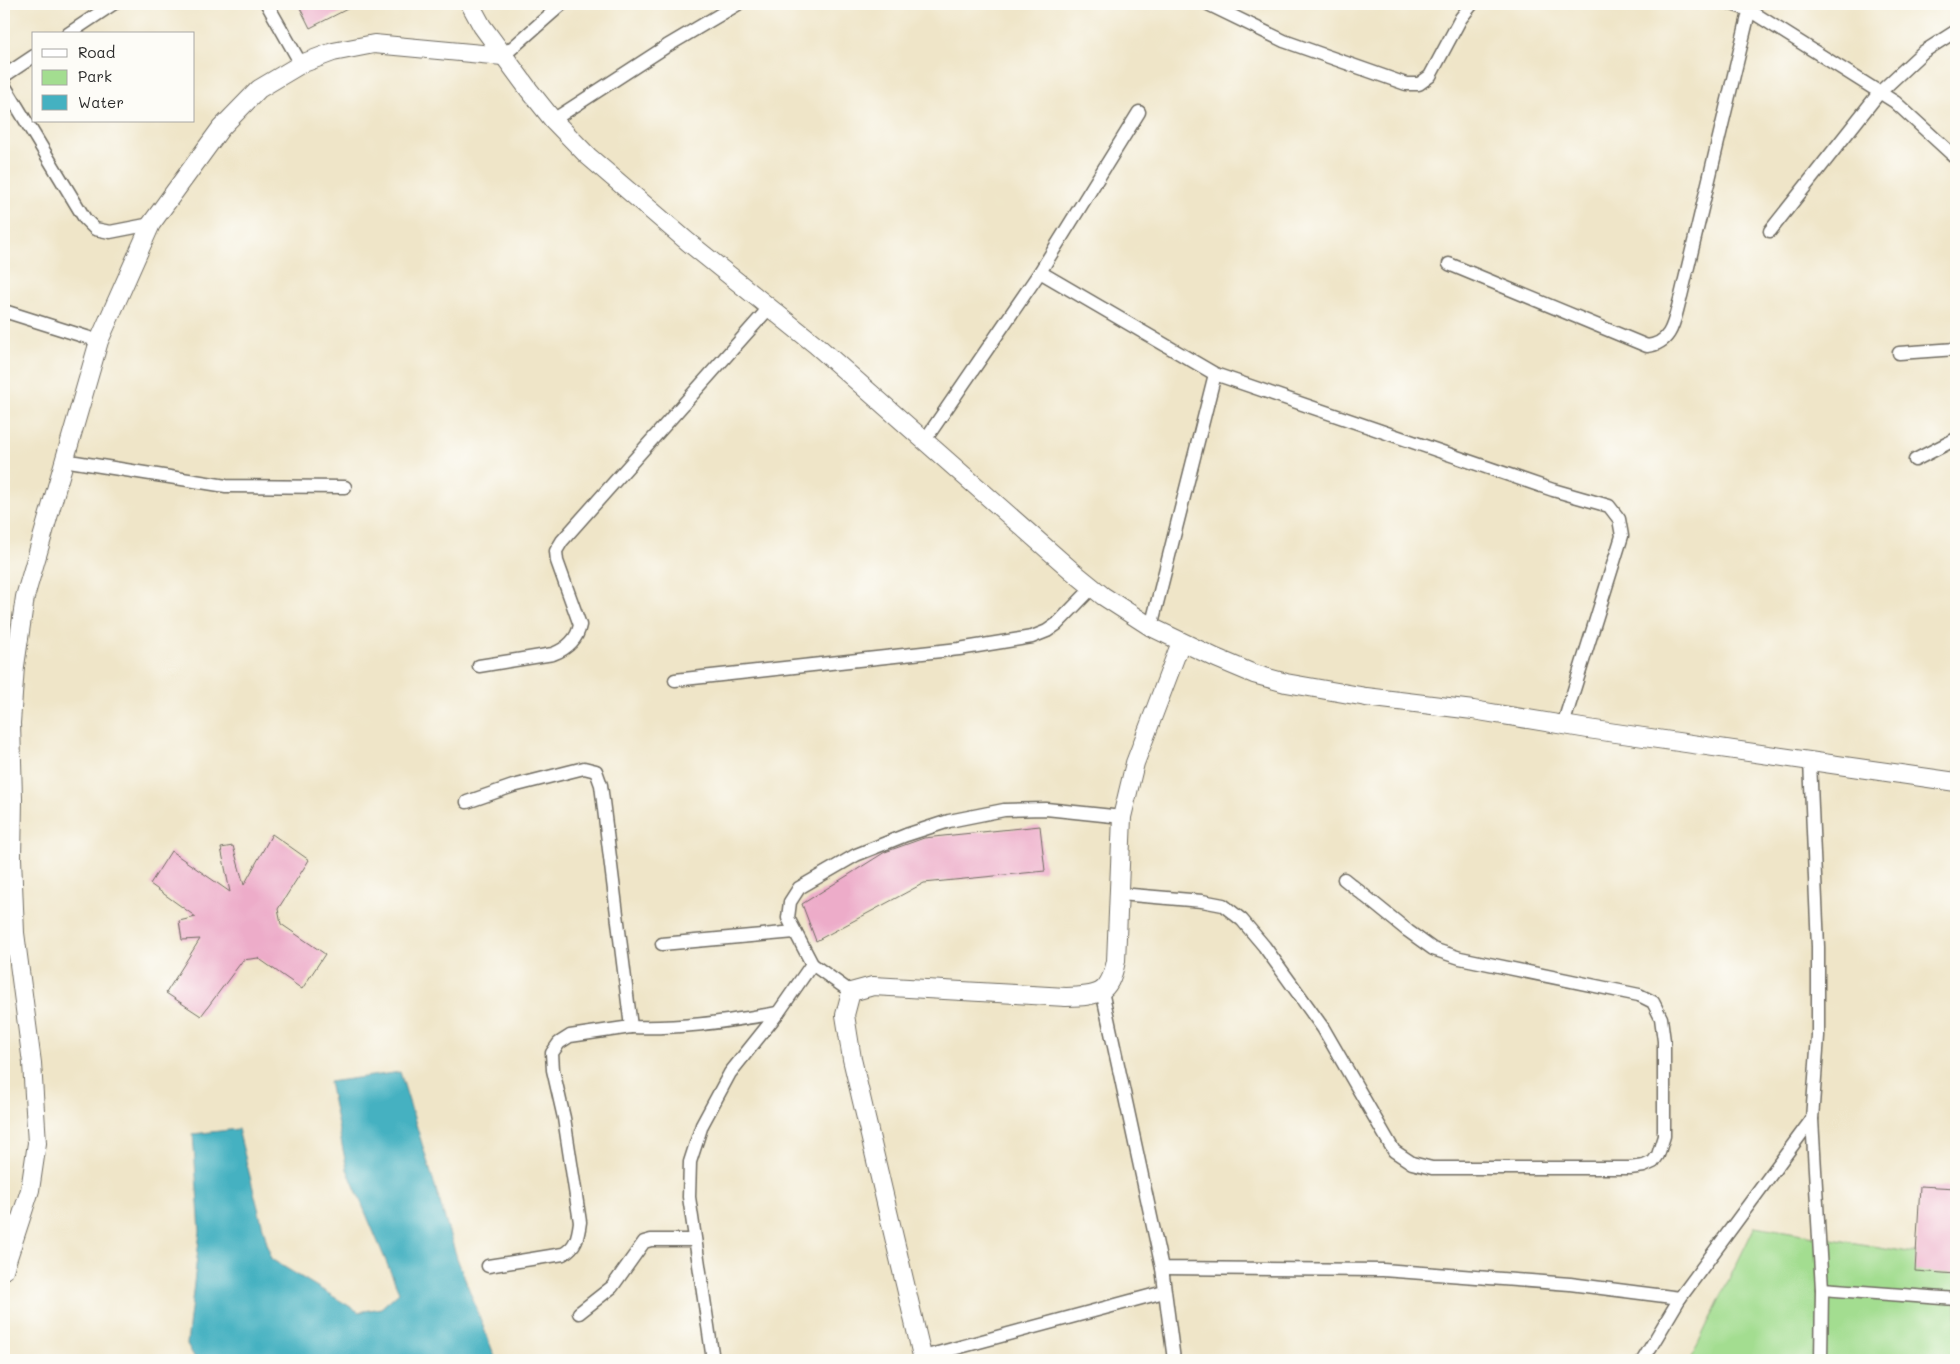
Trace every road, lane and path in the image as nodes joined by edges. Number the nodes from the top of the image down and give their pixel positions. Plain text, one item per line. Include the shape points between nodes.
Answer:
1 (113, 4) edge
2 (267, 4) edge
3 (470, 4) edge
4 (562, 4) edge
5 (738, 4) edge
6 (1208, 4) edge
7 (1472, 4) edge
8 (1732, 4) edge
9 (1750, 7) edge
10 (1956, 31) edge
11 (71, 32) edge
12 (502, 56) junction
13 (32, 57) edge
14 (301, 64) junction
15 (4, 76) edge
16 (4, 86) edge
17 (1879, 92) junction
18 (1139, 112) dead end
19 (553, 120) junction
20 (1956, 158) edge
21 (151, 224) junction
22 (1770, 231) dead end
23 (1449, 264) dead end
24 (1040, 272) junction
25 (769, 308) junction
26 (4, 311) edge
27 (100, 341) junction
28 (1956, 349) edge
29 (1899, 353) dead end
30 (1215, 374) junction
31 (1956, 439) edge
32 (925, 440) junction
33 (63, 460) junction
34 (1915, 460) dead end
35 (345, 487) dead end
36 (1093, 588) junction
37 (1151, 627) junction
38 (1181, 642) junction
39 (479, 666) dead end
40 (676, 680) dead end
41 (1563, 725) junction
42 (1810, 761) junction
43 (1956, 782) edge
44 (8, 798) edge
45 (467, 802) dead end
46 (1122, 817) junction
47 (1344, 879) dead end
48 (1120, 894) junction
49 (795, 932) junction
50 (662, 944) dead end
51 (812, 964) junction
52 (1102, 991) junction
53 (851, 992) junction
54 (778, 1013) junction
55 (631, 1028) junction
56 (1812, 1119) junction
57 (695, 1240) junction
58 (488, 1266) dead end
59 (1162, 1268) junction
60 (4, 1270) edge
61 (1822, 1289) junction
62 (1164, 1292) junction
63 (1680, 1298) junction
64 (1956, 1299) edge
65 (579, 1313) dead end
66 (923, 1359) edge
67 (713, 1360) edge
68 (1174, 1360) edge
69 (1643, 1360) edge
70 (1821, 1360) edge

1 - 11 street
2 - 14 street
3 - 12 street
4 - 12 street
5 - 19 street via 666,46
6 - 7 street via 1284,41 1406,84 1419,84 1430,76
8 - 9 street
9 - 17 street
9 - 23 street via 1684,286 1668,336 1658,345 1647,346
10 - 17 street via 1923,52
12 - 14 street via 374,44 332,52
12 - 19 street
13 - 15 street
14 - 21 street via 259,89 221,128
16 - 21 street via 85,219 95,229 110,232
17 - 20 street
17 - 22 street
18 - 24 street
19 - 25 street via 588,156
21 - 27 street
24 - 30 street
24 - 32 street
25 - 32 street
25 - 39 street via 556,551 580,625 571,643 553,654
26 - 27 street
27 - 33 street
28 - 29 street
30 - 37 street
30 - 41 street via 1553,490 1609,506 1619,520 1622,536
31 - 34 street
32 - 36 street
33 - 35 street via 226,486
33 - 44 street via 24,597 15,666
36 - 37 street
36 - 40 street via 1057,624 1032,637 959,649
37 - 38 street
38 - 41 street via 1254,674 1294,685
38 - 46 street via 1135,763
41 - 42 street
42 - 43 street
42 - 56 street via 1818,947 1818,1036
44 - 60 street via 15,933 32,1062 37,1143 30,1190
45 - 55 street via 513,786 584,768 596,771 602,785
46 - 48 street
46 - 49 street via 1046,809 1004,810 949,821 906,835 856,855 799,888 790,902 788,918
47 - 48 street via 1433,948 1460,958 1639,994 1653,1002 1661,1018 1664,1050 1664,1136 1653,1162 1630,1168 1432,1168 1412,1163 1394,1151 1323,1028 1242,920 1224,905
48 - 52 street via 1113,979
49 - 50 street
49 - 51 street
51 - 53 street
51 - 54 street
52 - 53 street via 1066,997 873,986
52 - 59 street
53 - 66 street via 845,1015 852,1058
54 - 55 street via 698,1026
54 - 57 street via 730,1073 702,1125 690,1162 688,1198
55 - 58 street via 570,1036 559,1042 552,1053 580,1222 572,1249 563,1254
56 - 61 street
56 - 63 street
57 - 65 street via 644,1242 612,1287
57 - 67 street
59 - 62 street
59 - 63 street via 1383,1270 1570,1284
61 - 64 street
61 - 70 street
62 - 66 street
62 - 68 street
63 - 69 street

